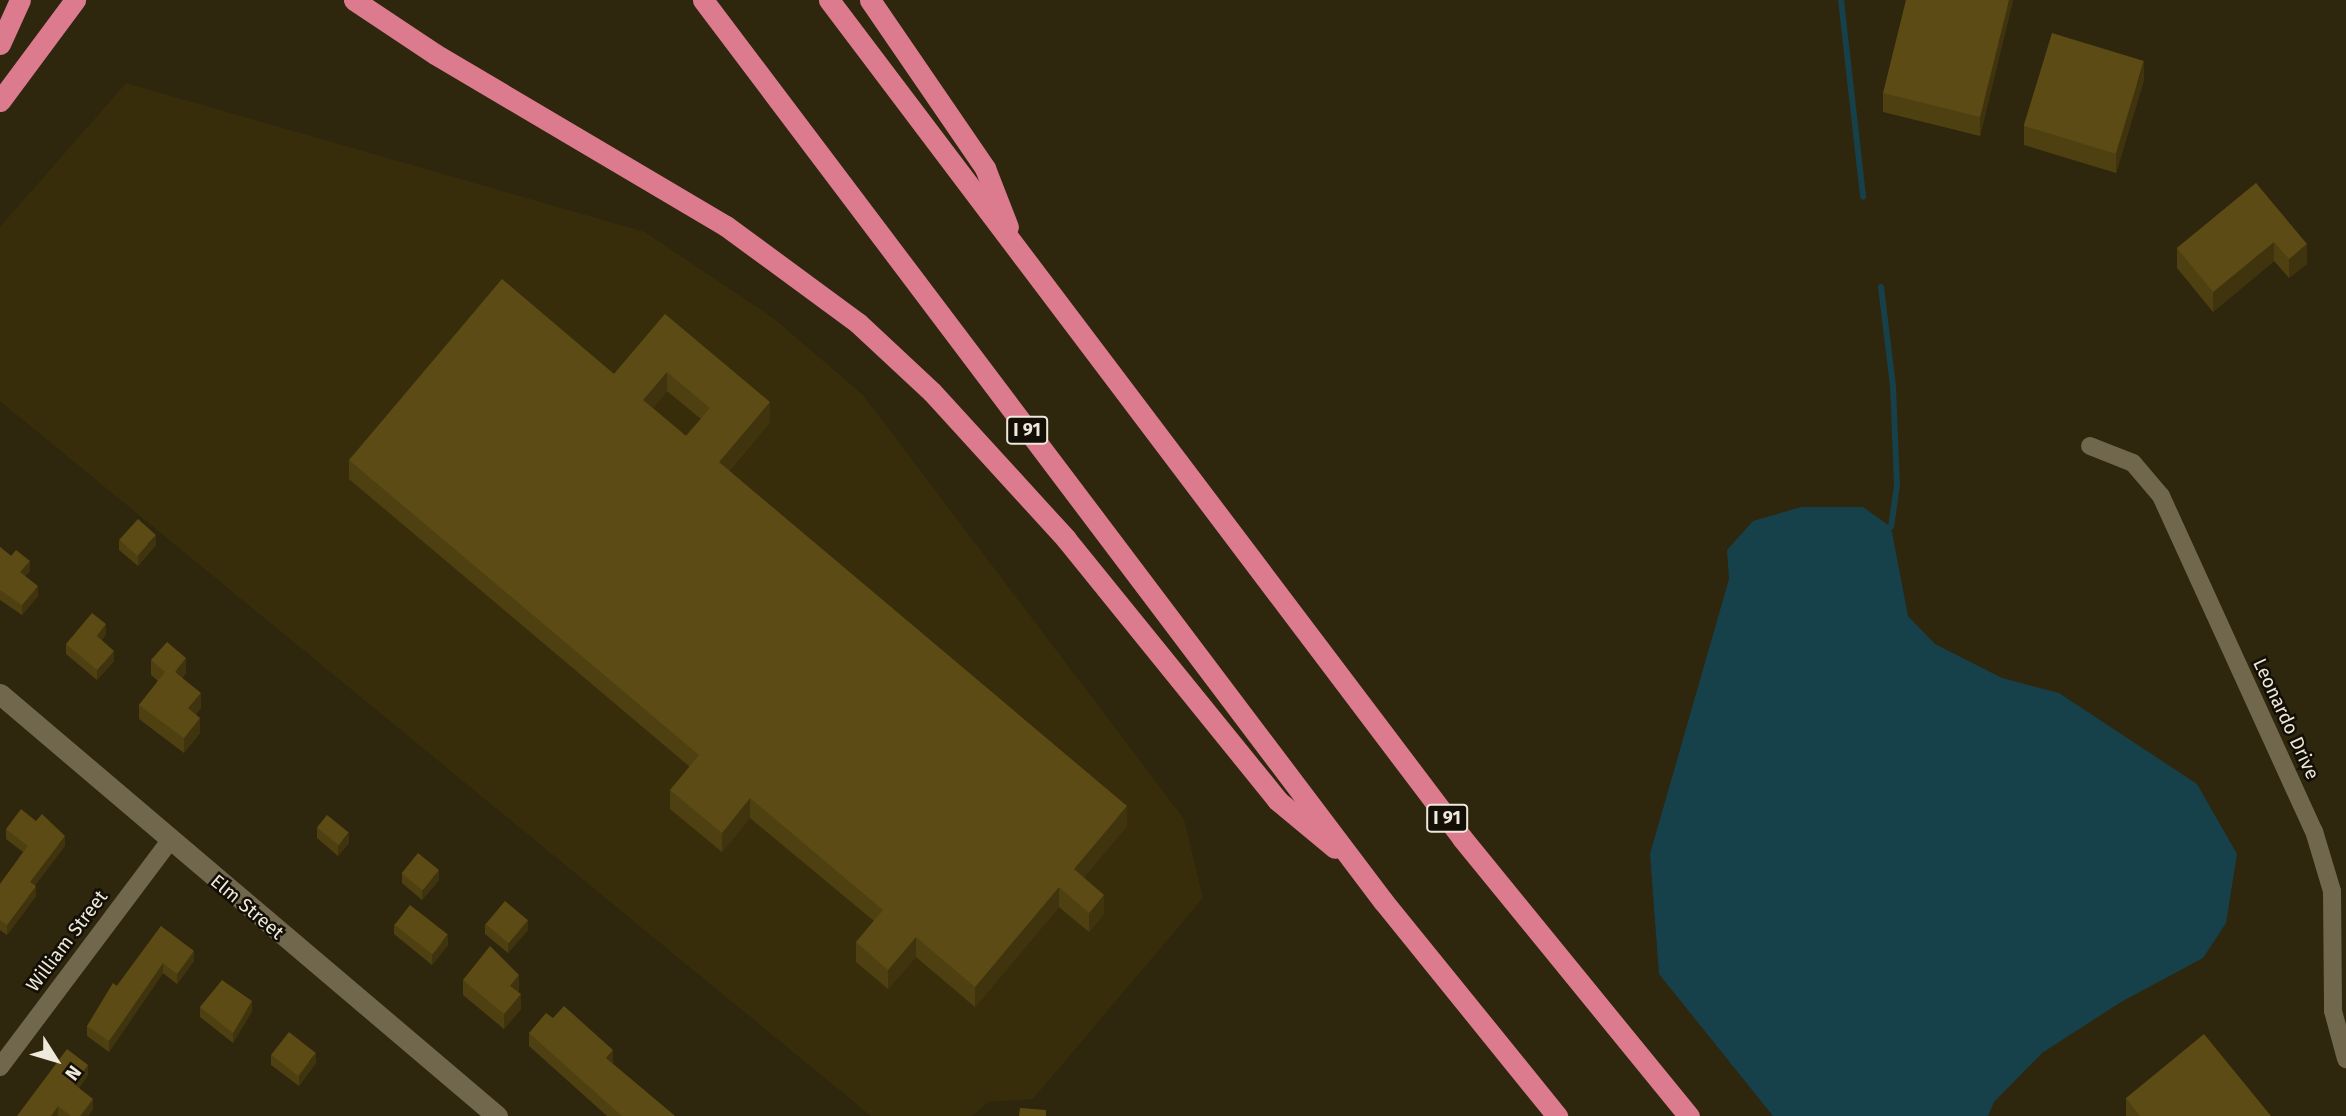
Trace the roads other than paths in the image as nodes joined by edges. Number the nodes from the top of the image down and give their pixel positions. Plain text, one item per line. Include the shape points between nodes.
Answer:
1 (20, 0) edge
2 (75, 0) edge
3 (354, 0) edge
4 (703, 0) edge
5 (829, 0) edge
6 (870, 0) edge
7 (0, 44) edge
8 (0, 101) edge
9 (1012, 243) junction
10 (2090, 446) dead end
11 (0, 694) edge
12 (169, 842) junction
13 (1352, 859) junction
14 (2346, 1059) edge
15 (0, 1067) edge
16 (497, 1116) edge
17 (1557, 1116) edge
18 (1689, 1116) edge

1 - 7 highway
2 - 8 highway
3 - 13 highway via 435,54 736,232 858,323 932,392 1066,540 1277,800
4 - 13 highway, I 91
5 - 9 highway, I 91
6 - 9 highway via 985,168
9 - 18 highway, I 91 via 1462,838
10 - 14 street, Leonardo Drive via 2133,463 2161,496 2314,831 2332,891 2333,1011
11 - 12 street, Elm Street
12 - 15 street, William Street
12 - 16 street, Elm Street
13 - 17 highway, I 91

